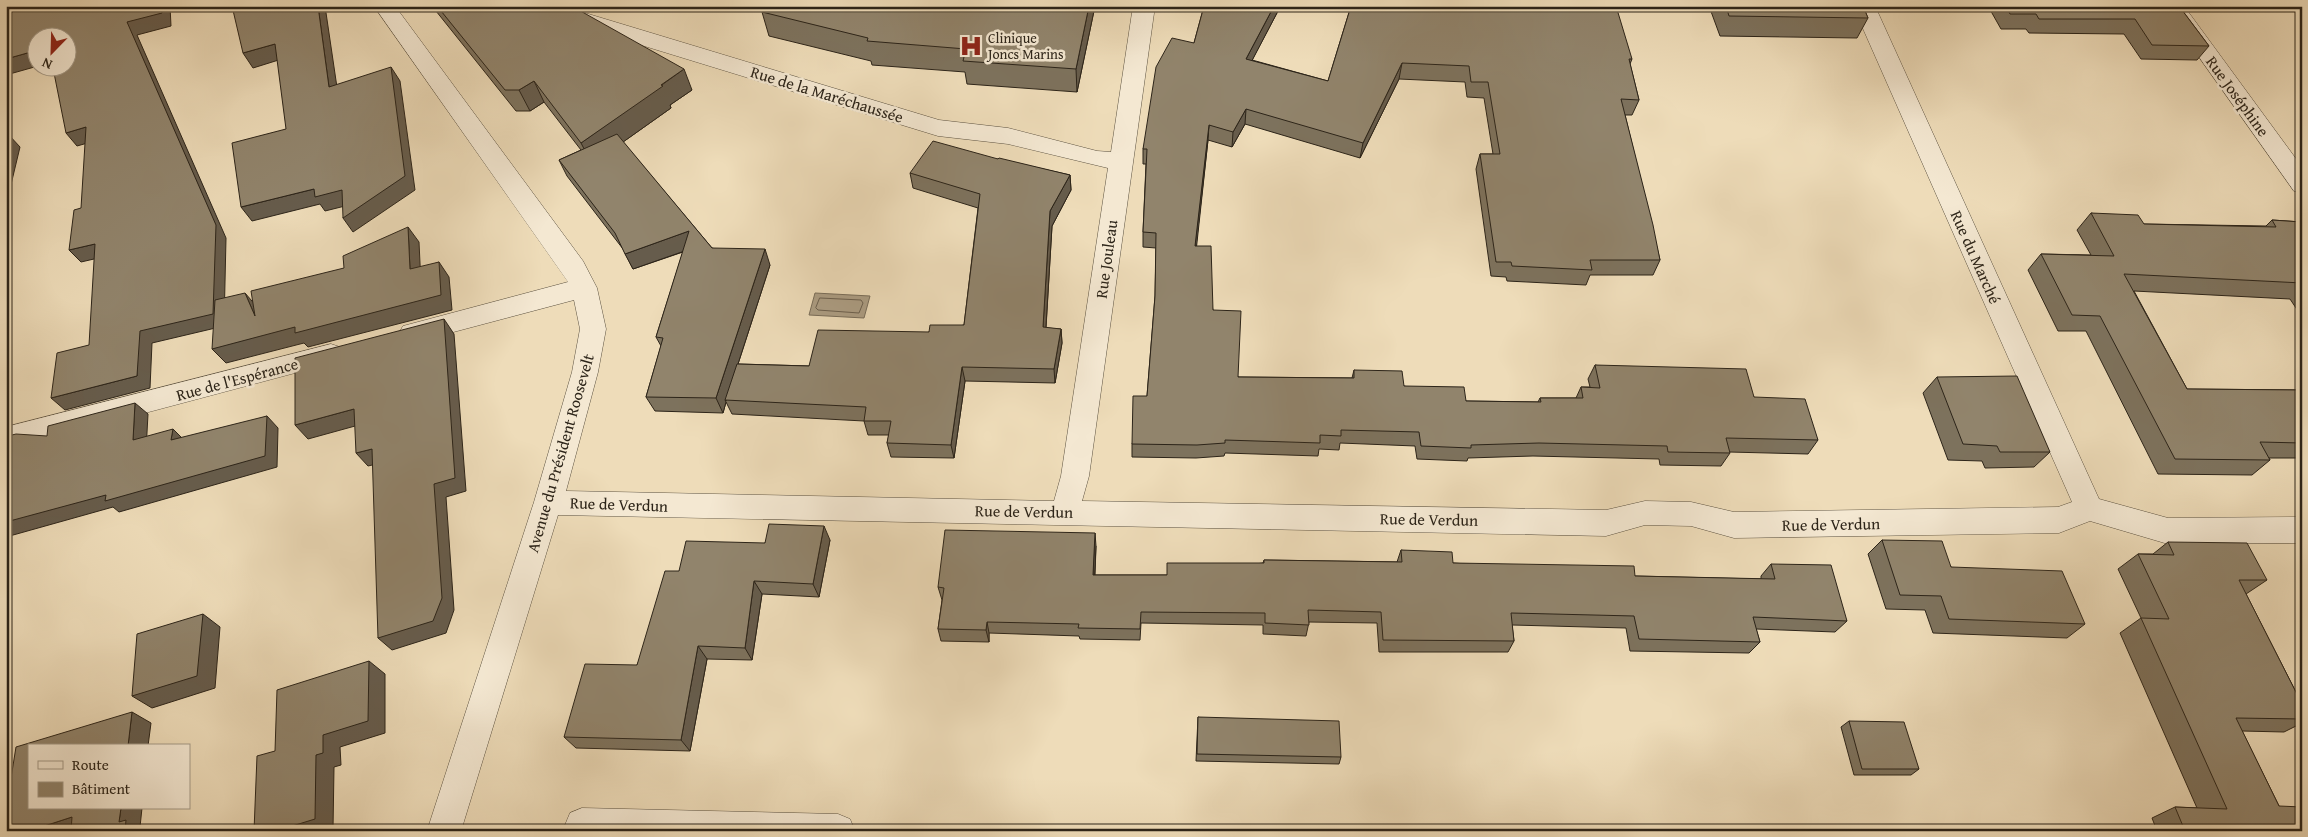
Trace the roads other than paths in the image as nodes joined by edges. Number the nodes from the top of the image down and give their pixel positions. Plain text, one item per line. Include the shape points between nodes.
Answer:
1 (384, 6) edge
2 (538, 6) edge
3 (1144, 6) edge
4 (1864, 6) edge
5 (2173, 6) edge
6 (1120, 162) junction
7 (2302, 186) edge
8 (584, 288) junction
9 (393, 338) edge
10 (354, 348) edge
11 (6, 439) edge
12 (548, 502) junction
13 (2089, 508) junction
14 (1064, 511) junction
15 (2302, 530) edge
16 (582, 825) dead end
17 (444, 831) edge
18 (838, 831) edge

1 - 8 street, Avenue du Président Roosevelt via 574,268
2 - 6 street, Rue de la Maréchaussée via 938,128 1008,136 1097,160
3 - 6 street, Rue Jouleau
4 - 13 street, Rue du Marché
5 - 7 street, Rue Joséphine
6 - 14 street, Rue Jouleau via 1075,476
8 - 9 street
8 - 12 street, Avenue du Président Roosevelt via 593,329 587,364
10 - 11 street, Rue de l'Espérance
12 - 14 street, Rue de Verdun
12 - 17 street, Avenue du Président Roosevelt
13 - 14 street, Rue de Verdun via 2059,520 1734,525 1690,514 1646,513 1606,523
13 - 15 street via 2168,531
16 - 18 street

